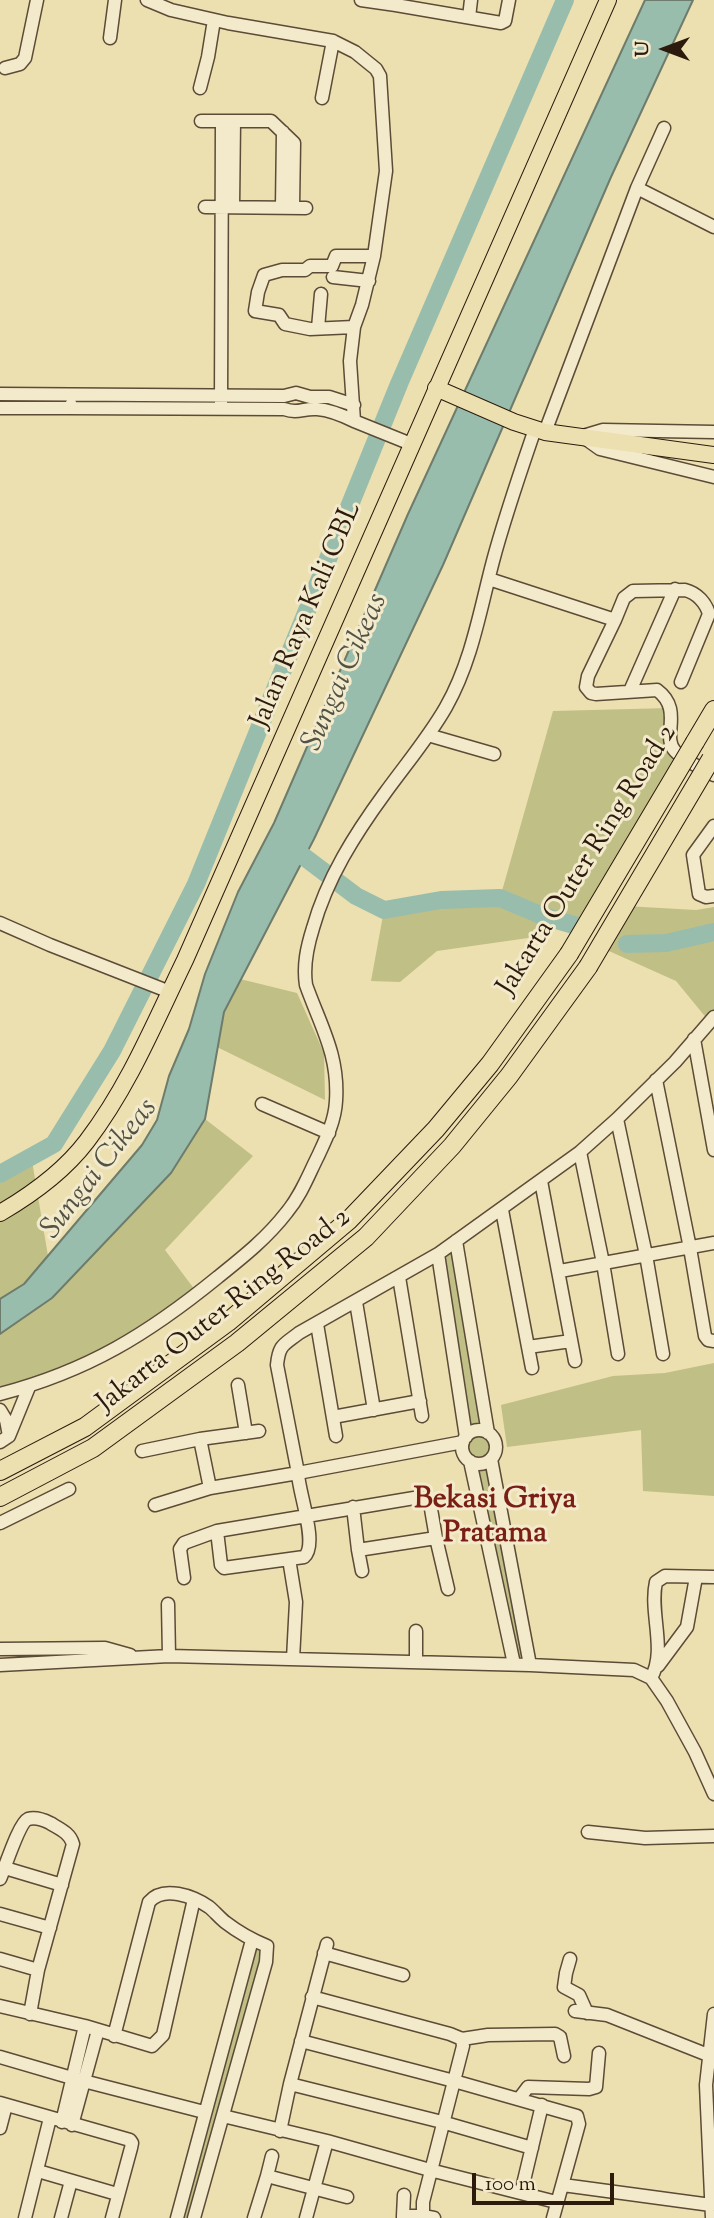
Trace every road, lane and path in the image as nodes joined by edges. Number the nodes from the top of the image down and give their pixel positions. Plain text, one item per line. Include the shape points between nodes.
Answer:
1 (37, 0) edge
2 (115, 0) edge
3 (147, 0) edge
4 (361, 0) edge
5 (471, 0) edge
6 (509, 0) edge
7 (608, 0) edge
8 (396, 2) edge
9 (432, 5) edge
10 (469, 17) junction
11 (214, 20) junction
12 (110, 38) dead end
13 (333, 41) junction
14 (5, 68) dead end
15 (200, 88) dead end
16 (321, 98) dead end
17 (201, 121) dead end
18 (228, 121) junction
19 (664, 128) dead end
20 (637, 188) junction
21 (205, 206) dead end
22 (227, 207) junction
23 (714, 227) edge
24 (374, 256) junction
25 (333, 277) dead end
26 (369, 281) junction
27 (321, 294) dead end
28 (354, 327) junction
29 (318, 328) junction
30 (436, 388) junction
31 (0, 394) edge
32 (221, 402) junction
33 (69, 403) junction
34 (354, 405) junction
35 (0, 408) edge
36 (355, 421) junction
37 (540, 431) junction
38 (714, 432) edge
39 (583, 436) junction
40 (411, 444) junction
41 (714, 455) edge
42 (714, 477) edge
43 (489, 579) junction
44 (675, 589) junction
45 (615, 620) junction
46 (681, 682) dead end
47 (630, 691) junction
48 (714, 710) edge
49 (428, 735) junction
50 (494, 754) dead end
51 (713, 762) edge
52 (714, 826) edge
53 (714, 896) edge
54 (0, 923) edge
55 (170, 992) junction
56 (714, 1017) edge
57 (694, 1039) junction
58 (656, 1080) junction
59 (262, 1104) dead end
60 (617, 1119) junction
61 (329, 1133) junction
62 (714, 1150) edge
63 (580, 1152) junction
64 (541, 1181) junction
65 (502, 1210) junction
66 (0, 1213) edge
67 (456, 1241) junction
68 (714, 1242) edge
69 (690, 1248) junction
70 (438, 1254) junction
71 (646, 1255) junction
72 (603, 1263) junction
73 (560, 1271) junction
74 (399, 1277) junction
75 (356, 1302) junction
76 (317, 1324) junction
77 (571, 1341) junction
78 (714, 1341) edge
79 (528, 1347) junction
80 (618, 1354) dead end
81 (663, 1354) dead end
82 (575, 1360) dead end
83 (532, 1368) dead end
84 (238, 1385) dead end
85 (29, 1387) junction
86 (0, 1394) edge
87 (420, 1401) junction
88 (0, 1410) edge
89 (374, 1410) junction
90 (422, 1416) dead end
91 (333, 1417) junction
92 (488, 1433) junction
93 (336, 1436) dead end
94 (4, 1439) edge
95 (200, 1439) junction
96 (465, 1439) junction
97 (142, 1451) dead end
98 (491, 1459) junction
99 (470, 1461) junction
100 (0, 1471) edge
101 (298, 1472) junction
102 (210, 1488) junction
103 (69, 1489) dead end
104 (0, 1497) edge
105 (155, 1505) dead end
106 (353, 1507) junction
107 (306, 1515) junction
108 (0, 1522) edge
109 (218, 1531) junction
110 (436, 1538) junction
111 (358, 1550) junction
112 (289, 1559) junction
113 (362, 1571) dead end
114 (696, 1577) junction
115 (714, 1577) edge
116 (184, 1578) dead end
117 (448, 1589) dead end
118 (168, 1604) dead end
119 (416, 1631) dead end
120 (0, 1649) edge
121 (169, 1656) junction
122 (140, 1658) junction
123 (293, 1659) junction
124 (415, 1662) junction
125 (514, 1664) junction
126 (0, 1665) edge
127 (530, 1665) junction
128 (658, 1665) junction
129 (651, 1678) junction
130 (714, 1794) edge
131 (588, 1832) dead end
132 (714, 1836) edge
133 (3, 1873) edge
134 (62, 1885) junction
135 (194, 1899) junction
136 (0, 1913) edge
137 (50, 1928) junction
138 (253, 1940) junction
139 (0, 1959) edge
140 (570, 1959) dead end
141 (38, 1970) junction
142 (402, 1975) dead end
143 (312, 1997) junction
144 (0, 2006) edge
145 (30, 2014) junction
146 (714, 2014) edge
147 (85, 2026) junction
148 (98, 2030) junction
149 (114, 2036) junction
150 (461, 2039) junction
151 (301, 2041) junction
152 (599, 2053) dead end
153 (708, 2055) junction
154 (564, 2056) dead end
155 (0, 2057) edge
156 (78, 2079) junction
157 (454, 2081) junction
158 (289, 2084) junction
159 (519, 2099) junction
160 (3, 2104) edge
161 (542, 2105) junction
162 (204, 2112) junction
163 (223, 2116) junction
164 (710, 2119) edge
165 (61, 2122) junction
166 (442, 2122) junction
167 (0, 2128) edge
168 (280, 2131) junction
169 (327, 2141) junction
170 (532, 2148) junction
171 (272, 2156) dead end
172 (38, 2171) junction
173 (430, 2171) junction
174 (712, 2172) edge
175 (267, 2176) junction
176 (71, 2180) junction
177 (563, 2185) junction
178 (315, 2188) junction
179 (520, 2193) junction
180 (117, 2194) junction
181 (404, 2195) dead end
182 (347, 2197) dead end
183 (556, 2202) junction
184 (712, 2212) edge
185 (403, 2217) edge
186 (428, 2217) edge
187 (25, 2218) edge
188 (61, 2218) edge
189 (112, 2218) edge
190 (177, 2218) edge
191 (194, 2218) edge
192 (254, 2218) edge
193 (306, 2218) edge
194 (552, 2218) edge

1 - 14 street via 25,58
2 - 12 street
3 - 11 street
4 - 8 street
5 - 10 street
6 - 10 street via 503,23
7 - 30 main road, Jalan Raya Kali CBL
8 - 9 street
9 - 10 street
11 - 13 street
11 - 15 street
13 - 16 street
13 - 24 street via 366,60 382,81 386,171
17 - 18 street
18 - 22 street
18 - 22 street via 271,121 283,132 294,207
19 - 20 street
20 - 23 street
20 - 37 street
21 - 22 street
22 - 32 street
24 - 26 street
24 - 29 street via 336,256 332,266 264,275 255,311 279,315 285,324
25 - 26 street
26 - 28 street
27 - 29 street
28 - 29 street
28 - 34 street via 350,361
30 - 37 main road
30 - 40 main road, Jalan Raya Kali CBL
31 - 33 street
32 - 33 street
32 - 34 street via 296,393
32 - 36 street via 295,413 328,410
33 - 35 street
34 - 36 street
36 - 40 street
37 - 39 main road
37 - 43 street
38 - 39 street via 603,430
39 - 41 main road
39 - 42 street via 600,449
40 - 55 main road, Jalan Raya Kali CBL
43 - 45 street
43 - 49 street via 466,667
44 - 45 street via 633,591 624,598
44 - 46 street via 693,592 709,614
44 - 47 street
45 - 47 street via 586,687 596,694
47 - 51 street via 657,690 670,708 670,743 676,752
48 - 100 highway, Jakarta Outer Ring Road 2, bridge via 569,954 490,1064 436,1129 349,1220 228,1322 85,1427
49 - 50 street
49 - 61 street via 343,855 318,908 307,950 306,985 335,1060 336,1105
51 - 104 highway, Jakarta Outer Ring Road 2, bridge via 588,967 509,1076 366,1237 237,1343 93,1448
52 - 53 street via 693,855 699,894
54 - 55 street
55 - 66 main road, Jalan Raya Kali CBL via 130,1074 86,1143 43,1184
56 - 57 street
57 - 58 street
57 - 62 street
58 - 60 street
58 - 69 street
59 - 61 street
60 - 63 street
60 - 71 street
61 - 85 street via 299,1196 260,1242 152,1327 75,1370
63 - 64 street
63 - 72 street
64 - 65 street
64 - 73 street
65 - 67 street
65 - 79 street
67 - 70 street
67 - 92 street
68 - 69 street
69 - 71 street
69 - 78 street via 705,1336
70 - 74 street
70 - 96 street
71 - 72 street
71 - 81 street
72 - 73 street
72 - 80 street
73 - 77 street
74 - 75 street
74 - 87 street
75 - 76 street
75 - 89 street
76 - 91 street
76 - 101 street via 279,1350 277,1365
77 - 79 street
77 - 82 street
79 - 83 street
84 - 95 street via 252,1432
85 - 86 street
85 - 94 street
87 - 89 street
87 - 90 street
88 - 94 street via 6,1420
89 - 91 street
91 - 93 street
92 - 96 street via 472,1432
92 - 98 street via 496,1447
95 - 97 street
95 - 102 street
96 - 99 street via 463,1452
96 - 101 street
98 - 99 street via 481,1464
98 - 127 street
99 - 125 street
101 - 102 street
101 - 107 street
102 - 105 street
103 - 108 street
106 - 107 street
106 - 110 street via 420,1497 430,1504
106 - 111 street
107 - 109 street
107 - 112 street via 310,1551
109 - 112 street via 224,1568
109 - 116 street via 182,1544
110 - 111 street
110 - 117 street
111 - 113 street
112 - 123 street via 296,1602
114 - 115 street
114 - 128 street via 687,1627
114 - 128 street via 665,1576 656,1582
118 - 121 street
119 - 124 street
120 - 122 street via 105,1648
121 - 122 street
121 - 123 street
122 - 126 street
123 - 124 street
124 - 125 street
125 - 127 street
127 - 129 street via 634,1670
128 - 129 street
129 - 130 street via 673,1711
131 - 132 street via 645,1838
133 - 134 street
133 - 134 street via 24,1823 36,1818 69,1835 73,1844
134 - 137 street
135 - 138 street
135 - 149 street via 164,1894 149,1902
135 - 149 street via 163,2035 148,2046
136 - 137 street
137 - 141 street
138 - 162 street
138 - 163 street via 267,1946 266,1962
139 - 141 street
140 - 153 street via 564,1987 579,1995 581,2012 607,2015
141 - 145 street
142 - 143 street via 325,1949
143 - 150 street
143 - 151 street
144 - 145 street
145 - 147 street
146 - 153 street
147 - 148 street
147 - 156 street
148 - 149 street
148 - 156 street
150 - 154 street via 555,2034
150 - 157 street
151 - 157 street
151 - 158 street
152 - 159 street via 596,2087 528,2087
153 - 164 street
155 - 156 street
156 - 162 street
156 - 165 street
157 - 159 street
157 - 166 street
158 - 166 street
158 - 168 street
159 - 161 street
160 - 165 street
160 - 167 street
161 - 170 street
161 - 177 street via 579,2119
162 - 190 street
163 - 168 street
163 - 191 street
164 - 174 street
165 - 172 street
165 - 180 street via 132,2143
166 - 170 street
166 - 173 street
168 - 169 street
169 - 173 street
169 - 178 street
170 - 179 street
171 - 175 street
172 - 176 street
172 - 187 street
173 - 179 street
173 - 186 street via 423,2202
174 - 184 street
175 - 178 street
175 - 192 street
176 - 180 street
176 - 188 street
177 - 183 street
177 - 184 street
178 - 182 street
178 - 193 street
179 - 183 street
180 - 189 street
181 - 185 street
183 - 194 street
185 - 186 street

